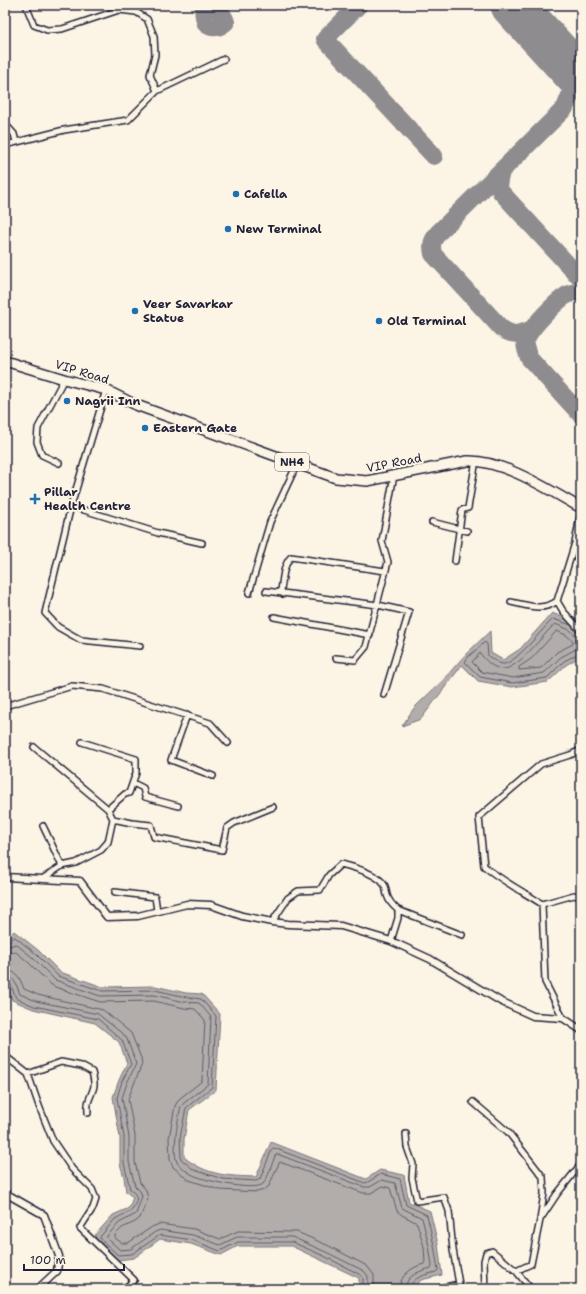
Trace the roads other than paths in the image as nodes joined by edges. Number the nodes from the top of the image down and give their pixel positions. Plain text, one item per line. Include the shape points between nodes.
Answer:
1 (26, 5) edge
2 (135, 5) edge
3 (136, 12) junction
4 (224, 59) dead end
5 (157, 91) junction
6 (5, 124) edge
7 (16, 142) junction
8 (5, 144) edge
9 (5, 361) edge
10 (64, 379) junction
11 (106, 390) junction
12 (476, 460) junction
13 (59, 463) dead end
14 (297, 464) junction
15 (394, 475) junction
16 (72, 506) junction
17 (581, 508) edge
18 (581, 511) edge
19 (432, 522) dead end
20 (460, 529) junction
21 (467, 531) dead end
22 (202, 543) dead end
23 (455, 561) dead end
24 (385, 571) junction
25 (266, 591) dead end
26 (250, 593) dead end
27 (283, 594) junction
28 (557, 601) junction
29 (511, 602) dead end
30 (378, 605) junction
31 (274, 617) dead end
32 (581, 631) edge
33 (370, 635) junction
34 (140, 646) dead end
35 (336, 658) dead end
36 (384, 695) dead end
37 (5, 706) edge
38 (187, 716) junction
39 (82, 742) dead end
40 (228, 743) dead end
41 (34, 747) dead end
42 (581, 750) edge
43 (213, 776) dead end
44 (132, 783) junction
45 (178, 806) dead end
46 (273, 807) dead end
47 (108, 809) junction
48 (113, 819) junction
49 (43, 826) dead end
50 (62, 866) junction
51 (5, 877) edge
52 (42, 879) junction
53 (115, 892) dead end
54 (581, 894) edge
55 (574, 895) junction
56 (581, 897) edge
57 (542, 904) junction
58 (398, 910) junction
59 (158, 911) junction
60 (272, 922) junction
61 (462, 934) dead end
62 (391, 941) junction
63 (563, 1018) junction
64 (581, 1030) edge
65 (5, 1056) edge
66 (28, 1074) junction
67 (473, 1102) dead end
68 (88, 1113) dead end
69 (406, 1134) dead end
70 (581, 1164) edge
71 (5, 1193) edge
72 (540, 1220) junction
73 (516, 1271) junction
74 (40, 1289) edge
75 (124, 1289) edge
76 (436, 1289) edge
77 (485, 1289) edge
78 (531, 1289) edge

1 - 3 street via 34,24 46,30 62,29 119,10
2 - 3 street
3 - 5 street via 147,19 154,36 156,55 150,76
4 - 5 street
5 - 7 street via 128,120 64,130
6 - 7 street via 14,134
7 - 8 street
9 - 10 highway, VIP Road / NH4
10 - 11 highway, VIP Road / NH4
10 - 13 street via 38,428 37,442 42,455
11 - 14 highway, VIP Road / NH4 via 136,405
11 - 16 street
12 - 15 highway, VIP Road / NH4
12 - 17 highway, VIP Road / NH4 via 540,484
12 - 20 street via 468,508 462,510
14 - 15 highway, VIP Road / NH4 via 336,478 367,481
14 - 26 street via 270,522
15 - 24 street via 382,541 388,562
16 - 22 street via 158,533
16 - 34 street via 45,614 58,627 81,640
18 - 28 street via 575,543
19 - 20 street
20 - 21 street
20 - 23 street
24 - 27 street via 291,557 287,562 280,590
24 - 30 street
25 - 27 street
27 - 30 street
28 - 29 street via 538,608
28 - 32 street
30 - 33 street
30 - 36 street via 409,612
31 - 33 street
33 - 35 street via 366,647 355,660
37 - 38 street via 72,686 103,689
38 - 40 street via 210,723
38 - 43 street via 172,760
39 - 44 street via 136,759 136,773
41 - 47 street
42 - 57 street via 541,764 479,817 484,866 498,878
44 - 45 street via 143,788 145,797
44 - 47 street via 129,794 125,794
46 - 48 street via 227,828 222,850 154,837 151,825
47 - 48 street
48 - 50 street via 108,842 101,850 76,863
49 - 50 street
50 - 52 street
51 - 52 street
52 - 59 street via 80,881 107,917 138,916
53 - 59 street via 155,897
54 - 55 street
55 - 56 street
55 - 57 street
57 - 63 street via 545,982
58 - 60 street via 392,906 381,880 352,866 341,864 329,875 320,890 298,891 288,898
58 - 61 street
58 - 62 street
59 - 60 street via 187,904 211,905 242,916
60 - 62 street via 341,926
62 - 63 street via 430,959 500,1000 534,1016
63 - 64 street
65 - 66 street
66 - 68 street via 61,1062 81,1066 92,1072 95,1086 88,1101
66 - 75 street via 53,1141 72,1169 92,1189 96,1199 80,1228 134,1280
67 - 72 street via 508,1132 542,1177 544,1193
69 - 76 street via 413,1164 412,1178 417,1201 444,1197 449,1210 459,1284
70 - 72 street
71 - 74 street via 44,1215 59,1256 57,1272
72 - 73 street via 531,1264
73 - 77 street via 492,1251 486,1253
73 - 78 street

